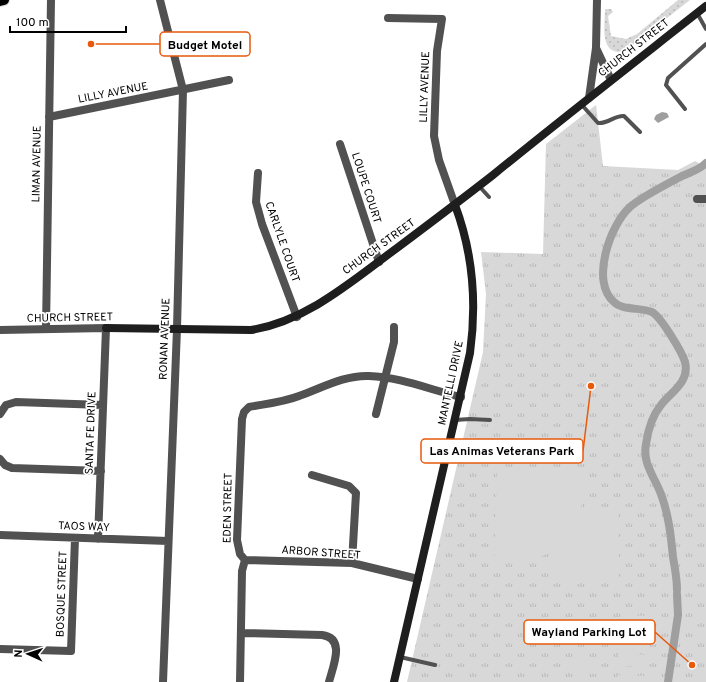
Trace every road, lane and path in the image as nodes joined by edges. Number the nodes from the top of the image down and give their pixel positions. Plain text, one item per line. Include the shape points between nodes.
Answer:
1 (4, 0) edge
2 (51, 0) edge
3 (160, 0) edge
4 (597, 0) edge
5 (0, 1) edge
6 (706, 6) edge
7 (697, 13) junction
8 (388, 18) dead end
9 (706, 28) edge
10 (706, 44) edge
11 (596, 48) junction
12 (229, 80) dead end
13 (611, 80) junction
14 (183, 90) junction
15 (589, 98) junction
16 (582, 104) junction
17 (685, 109) dead end
18 (49, 117) junction
19 (640, 132) dead end
20 (340, 144) dead end
21 (258, 173) dead end
22 (479, 186) junction
23 (489, 197) dead end
24 (697, 199) dead end
25 (706, 199) edge
26 (455, 205) junction
27 (379, 262) junction
28 (297, 316) junction
29 (394, 327) dead end
30 (106, 328) junction
31 (46, 329) junction
32 (177, 329) junction
33 (0, 330) edge
34 (385, 378) junction
35 (461, 397) junction
36 (103, 405) junction
37 (0, 414) edge
38 (376, 414) dead end
39 (455, 420) junction
40 (490, 420) dead end
41 (0, 459) edge
42 (101, 471) junction
43 (312, 475) dead end
44 (0, 536) edge
45 (76, 538) junction
46 (98, 539) junction
47 (168, 541) junction
48 (245, 560) junction
49 (352, 563) junction
50 (418, 579) junction
51 (241, 633) junction
52 (0, 649) edge
53 (400, 656) junction
54 (435, 665) dead end
55 (163, 682) edge
56 (240, 682) edge
57 (329, 682) edge
58 (394, 682) edge

1 - 5 main road
2 - 18 street, LIMAN AVENUE
3 - 14 street, RONAN AVENUE
4 - 11 street
6 - 7 street, CHURCH STREET
7 - 9 lane
7 - 13 street, CHURCH STREET
8 - 26 street, LILLY AVENUE via 442,19 437,52 434,136 439,160
10 - 17 lane via 668,78 666,85
11 - 13 street
11 - 15 street
12 - 14 street, LILLY AVENUE
13 - 15 street, CHURCH STREET
14 - 18 street, LILLY AVENUE
14 - 32 street, RONAN AVENUE
15 - 16 street, CHURCH STREET
16 - 19 lane via 598,123 603,124 624,116
16 - 22 street, CHURCH STREET
18 - 31 street, LIMAN AVENUE
20 - 27 street, LOUPE COURT
21 - 28 street, CARLYLE COURT via 256,202 262,224
22 - 23 lane
22 - 26 street, CHURCH STREET
24 - 25 street
26 - 27 street, CHURCH STREET
26 - 35 street, MANTELLI DRIVE via 469,253 474,298 470,353
27 - 28 street, CHURCH STREET
28 - 32 street, CHURCH STREET via 265,328 251,330
29 - 34 street via 394,342
30 - 31 street, CHURCH STREET
30 - 32 street, CHURCH STREET
30 - 36 street, SANTA FE DRIVE
31 - 33 street, CHURCH STREET
32 - 47 street, RONAN AVENUE
34 - 35 street
34 - 38 street
34 - 48 street, EDEN STREET via 354,377 330,383 298,397 249,407 244,412 237,540 240,554
35 - 39 street, MANTELLI DRIVE
36 - 37 street via 16,402 6,405
36 - 42 street, SANTA FE DRIVE
39 - 40 lane
39 - 50 street, MANTELLI DRIVE
41 - 42 street via 12,468
42 - 46 street, SANTA FE DRIVE
43 - 49 street via 349,486 356,493
44 - 45 street, TAOS WAY
45 - 46 street, TAOS WAY
45 - 52 street, BOSQUE STREET via 71,651
46 - 47 street, TAOS WAY
47 - 55 street, RONAN AVENUE
48 - 49 street, ARBOR STREET
48 - 51 street via 242,571
49 - 50 street, ARBOR STREET
50 - 53 street, MANTELLI DRIVE
51 - 56 street
51 - 57 street via 322,635 334,640 336,652
53 - 54 lane
53 - 58 street, MANTELLI DRIVE

